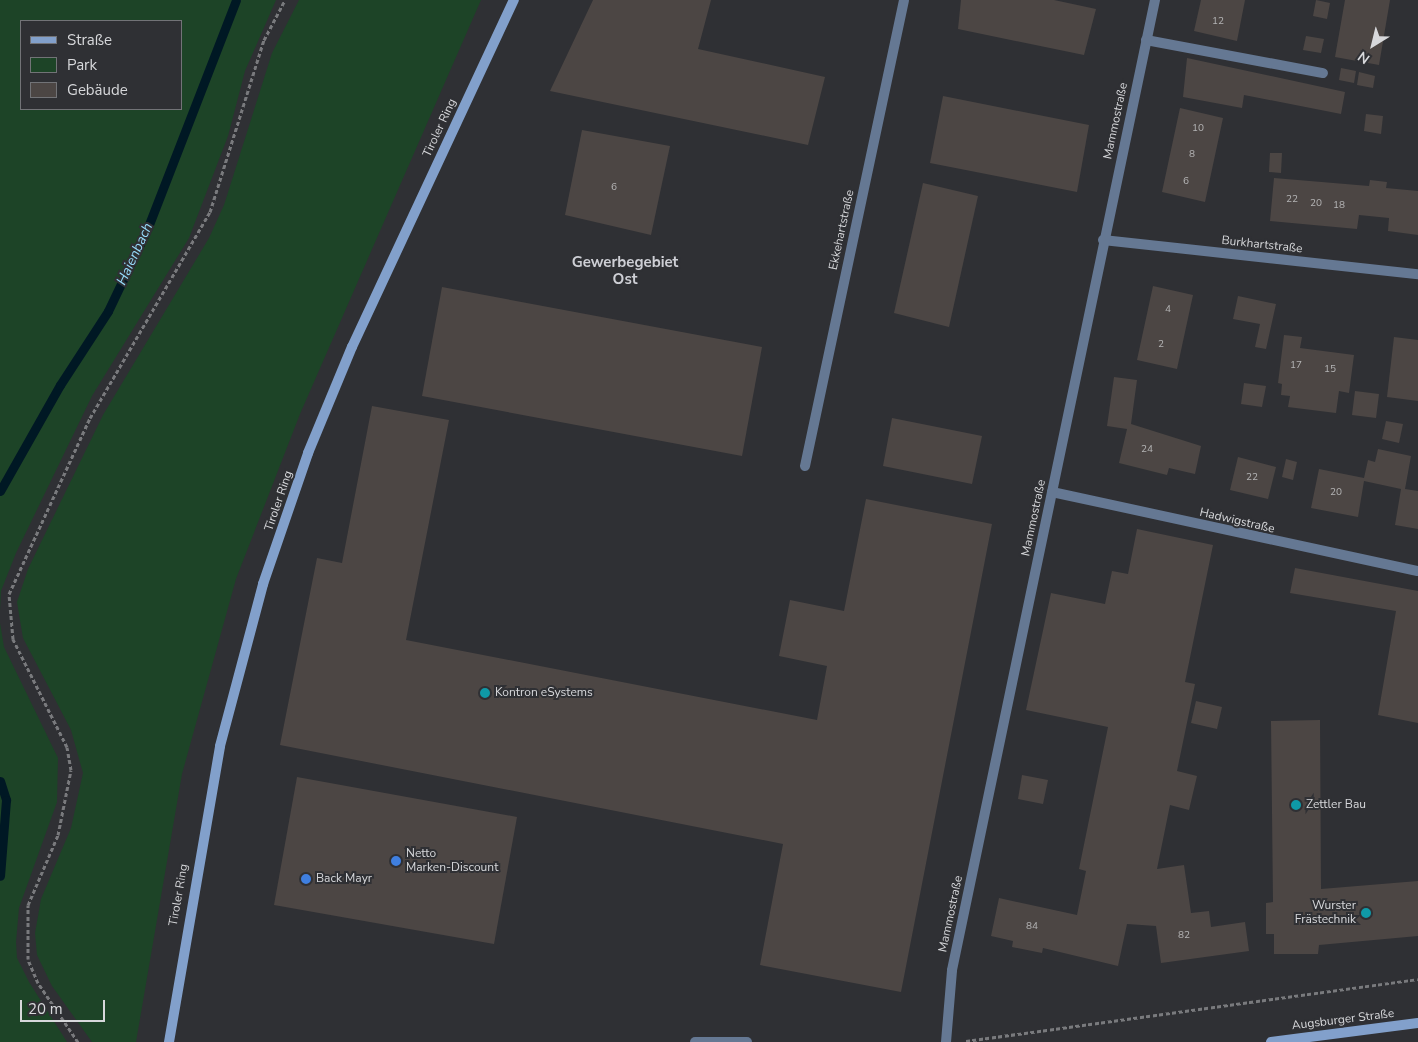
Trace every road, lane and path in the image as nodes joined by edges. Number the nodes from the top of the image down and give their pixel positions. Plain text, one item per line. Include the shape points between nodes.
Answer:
1 (284, 0) edge
2 (514, 0) edge
3 (904, 0) edge
4 (1155, 0) edge
5 (1146, 40) junction
6 (1323, 73) dead end
7 (1103, 240) junction
8 (1418, 274) edge
9 (805, 466) dead end
10 (1052, 492) junction
11 (1418, 571) edge
12 (1418, 979) edge
13 (1418, 1023) edge
14 (78, 1042) edge
15 (169, 1042) edge
16 (695, 1042) edge
17 (747, 1042) edge
18 (946, 1042) edge
19 (961, 1042) edge
20 (1271, 1042) edge

1 - 14 path via 264,40 210,212 90,418 8,594 13,639 67,747 70,770 58,835 28,905 28,959
2 - 15 main road, Tiroler Ring via 352,347 308,453 263,584 220,746
3 - 9 street, Ekkehartstraße
4 - 5 street, Mammostraße
5 - 6 street
5 - 7 street, Mammostraße
7 - 8 street, Burkhartstraße
7 - 10 street, Mammostraße
10 - 11 street, Hadwigstraße
10 - 18 street, Mammostraße via 952,970
12 - 19 path
13 - 20 main road, Augsburger Straße
16 - 17 street

